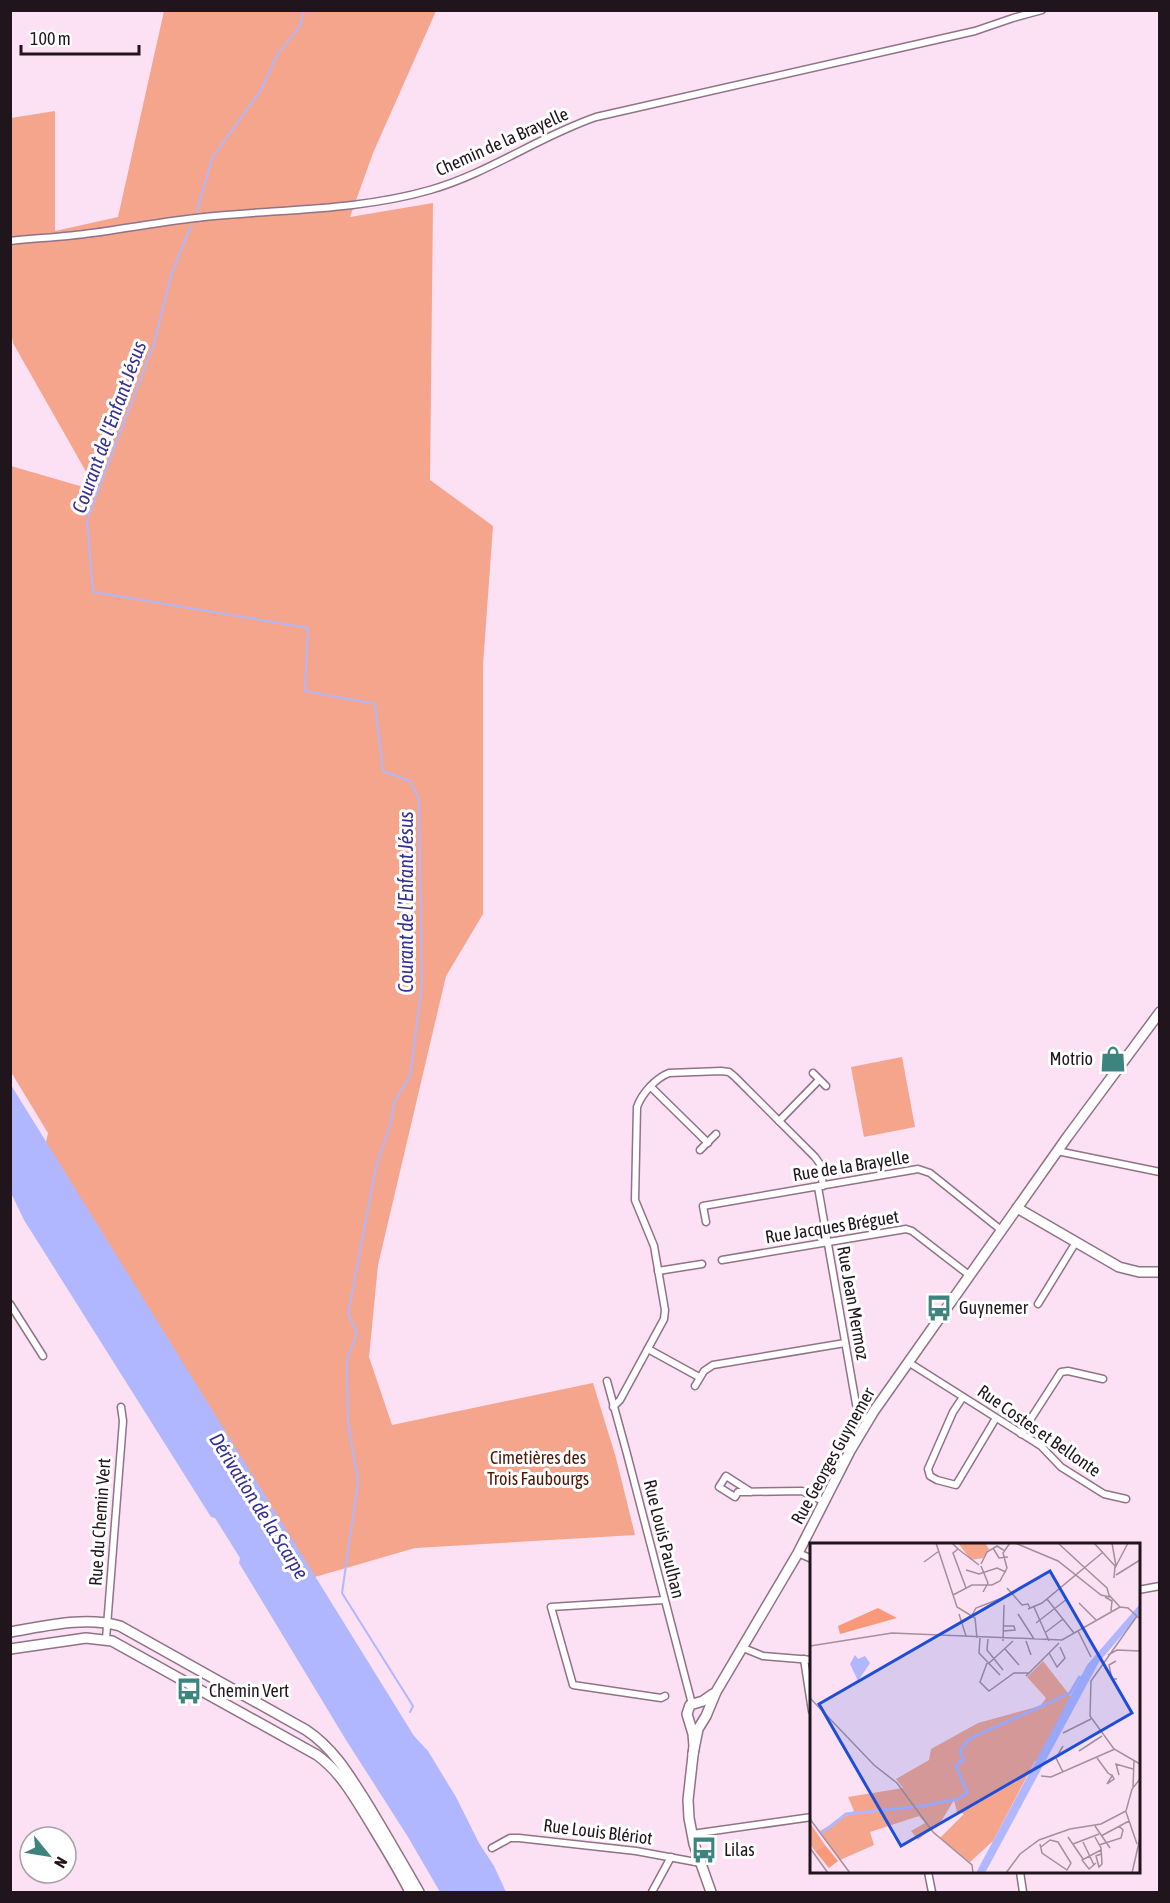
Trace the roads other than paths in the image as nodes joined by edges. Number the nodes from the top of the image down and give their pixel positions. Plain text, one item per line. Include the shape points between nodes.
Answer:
1 (1041, 10) edge
2 (10, 241) edge
3 (1160, 1012) edge
4 (813, 1073) dead end
5 (819, 1080) junction
6 (826, 1086) dead end
7 (651, 1087) junction
8 (779, 1121) junction
9 (716, 1134) dead end
10 (708, 1143) junction
11 (700, 1150) dead end
12 (1057, 1151) junction
13 (1160, 1172) edge
14 (821, 1186) junction
15 (1017, 1208) junction
16 (706, 1222) dead end
17 (1001, 1230) junction
18 (828, 1242) junction
19 (1076, 1242) junction
20 (722, 1260) dead end
21 (702, 1264) dead end
22 (658, 1271) junction
23 (1160, 1272) edge
24 (969, 1275) junction
25 (10, 1304) edge
26 (1038, 1304) dead end
27 (845, 1343) junction
28 (648, 1349) junction
29 (43, 1356) dead end
30 (908, 1362) junction
31 (699, 1377) junction
32 (1103, 1379) dead end
33 (607, 1381) dead end
34 (695, 1386) dead end
35 (963, 1397) junction
36 (121, 1407) dead end
37 (613, 1407) junction
38 (996, 1418) junction
39 (868, 1420) junction
40 (1021, 1434) junction
41 (751, 1492) junction
42 (1126, 1499) dead end
43 (825, 1502) junction
44 (798, 1553) junction
45 (810, 1558) edge
46 (1160, 1586) edge
47 (1140, 1590) edge
48 (664, 1600) junction
49 (107, 1623) junction
50 (10, 1632) edge
51 (106, 1640) junction
52 (741, 1647) junction
53 (10, 1649) edge
54 (804, 1659) junction
55 (810, 1660) edge
56 (716, 1692) junction
57 (665, 1696) dead end
58 (810, 1698) edge
59 (695, 1703) junction
60 (705, 1717) junction
61 (688, 1718) junction
62 (693, 1754) junction
63 (810, 1817) edge
64 (692, 1834) junction
65 (492, 1848) dead end
66 (671, 1857) junction
67 (701, 1863) junction
68 (928, 1873) edge
69 (1020, 1873) edge
70 (410, 1893) edge
71 (419, 1893) edge
72 (652, 1893) edge
73 (711, 1893) edge
74 (932, 1893) edge
75 (1023, 1893) edge

1 - 2 street, Chemin de la Brayelle via 975,31 596,117 550,135 471,176 397,198
3 - 12 main road, Rue Georges Guynemer
4 - 5 street
5 - 6 street
5 - 8 street
7 - 8 street, Rue Jean Mermoz via 669,1073 725,1071
7 - 10 street
7 - 22 street via 637,1107 635,1200 653,1241
8 - 14 street, Rue Jean Mermoz via 818,1160
9 - 10 street
10 - 11 street
12 - 13 street
12 - 15 main road, Rue Georges Guynemer
14 - 16 street, Rue de la Brayelle via 703,1206
14 - 17 street, Rue de la Brayelle via 922,1170
14 - 18 street, Rue Jean Mermoz
15 - 17 main road, Rue Georges Guynemer
15 - 19 main road
17 - 24 main road, Rue Georges Guynemer
18 - 20 street, Rue Jacques Bréguet
18 - 24 street, Rue Jacques Bréguet via 909,1229
18 - 27 street, Rue Jean Mermoz
19 - 23 main road via 1125,1269
19 - 26 street
21 - 22 street
22 - 28 street via 664,1315
24 - 30 main road, Rue Georges Guynemer
25 - 29 street
27 - 31 street via 713,1365
27 - 39 street, Rue Jean Mermoz via 856,1404
28 - 31 street
28 - 37 street
30 - 35 street, Rue Costes et Bellonte
30 - 39 main road, Rue Georges Guynemer
31 - 34 street
32 - 40 street via 1061,1372
33 - 37 street, Rue Louis Paulhan
35 - 38 street, Rue Costes et Bellonte
35 - 38 street via 928,1469 933,1479 956,1485
36 - 49 street, Rue du Chemin Vert
37 - 48 street, Rue Louis Paulhan
38 - 40 street, Rue Costes et Bellonte
39 - 43 main road, Rue Georges Guynemer
40 - 42 street, Rue Costes et Bellonte via 1041,1446 1061,1467 1104,1494
41 - 41 street via 726,1476 719,1487 735,1497 738,1492
41 - 43 street via 802,1491
43 - 44 main road, Rue Georges Guynemer
44 - 45 street
44 - 52 main road, Rue Georges Guynemer
46 - 47 street
48 - 57 street via 551,1606 573,1685
48 - 59 street, Rue Louis Paulhan
49 - 50 main road via 82,1621
49 - 51 street, Rue du Chemin Vert
49 - 71 main road via 125,1628 301,1726 324,1744 338,1758
51 - 53 main road via 86,1638
51 - 70 main road via 323,1759 344,1781
52 - 54 street via 763,1656
52 - 56 main road, Rue Georges Guynemer
54 - 55 street
54 - 58 street
56 - 59 main road, Rue Georges Guynemer
56 - 60 main road, Rue Georges Guynemer
59 - 60 main road via 705,1707
59 - 61 main road via 687,1710
60 - 61 main road via 695,1722
60 - 62 main road, Rue Georges Guynemer
61 - 62 main road, Rue Georges Guynemer
62 - 64 main road, Rue Georges Guynemer via 688,1800
63 - 64 street
64 - 67 main road, Rue Georges Guynemer
65 - 66 street, Rue Louis Blériot via 510,1838 519,1838
66 - 67 street, Rue Louis Blériot
66 - 72 street
67 - 73 main road, Rue Georges Guynemer
68 - 74 street
69 - 75 street

